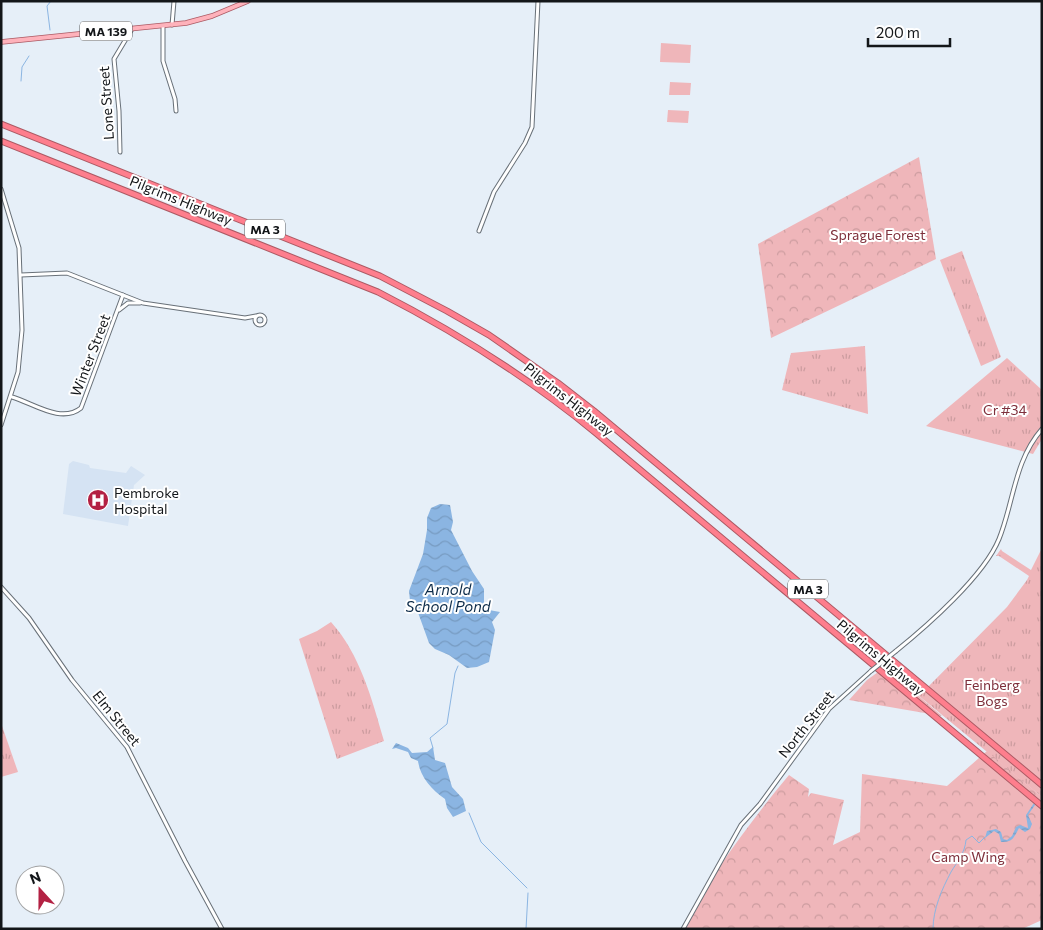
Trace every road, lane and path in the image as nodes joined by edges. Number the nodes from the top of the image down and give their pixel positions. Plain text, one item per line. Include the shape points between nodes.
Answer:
1 (174, 1) edge
2 (248, 1) edge
3 (538, 1) edge
4 (172, 25) junction
5 (163, 26) junction
6 (132, 29) junction
7 (1, 42) edge
8 (176, 111) dead end
9 (1, 124) edge
10 (2, 141) edge
11 (120, 152) dead end
12 (1, 189) edge
13 (479, 231) dead end
14 (21, 275) junction
15 (123, 295) junction
16 (143, 303) junction
17 (118, 310) junction
18 (256, 316) junction
19 (245, 318) junction
20 (255, 323) junction
21 (12, 398) junction
22 (1, 425) edge
23 (1042, 430) edge
24 (1, 587) edge
25 (1042, 785) edge
26 (1042, 806) edge
27 (222, 929) edge
28 (683, 929) edge

1 - 4 street
2 - 4 main road, MA 139 via 206,18
3 - 13 street via 532,127 492,196
4 - 5 main road, MA 139
5 - 6 main road, MA 139
5 - 8 street via 163,61 176,99
6 - 7 main road, MA 139
6 - 11 street, Lone Street via 114,59
9 - 25 highway, Pilgrims Highway / MA 3 via 338,258 419,296 489,335 594,411
10 - 26 highway, Pilgrims Highway / MA 3 via 370,289 434,321 500,361 562,405
12 - 14 street via 18,238
14 - 15 street via 67,273
14 - 21 street via 21,354
15 - 16 street
15 - 17 street, Winter Street
16 - 17 street via 128,303
16 - 19 street
17 - 21 street, Winter Street via 81,408 72,414 62,415
18 - 19 street
18 - 20 street
18 - 20 street via 262,315 264,320 262,324
19 - 20 street
21 - 22 street
23 - 28 street, North Street, bridge via 1017,474 1001,535 993,550 947,604 829,709 741,825
24 - 27 street, Elm Street via 29,618 75,684 130,750

